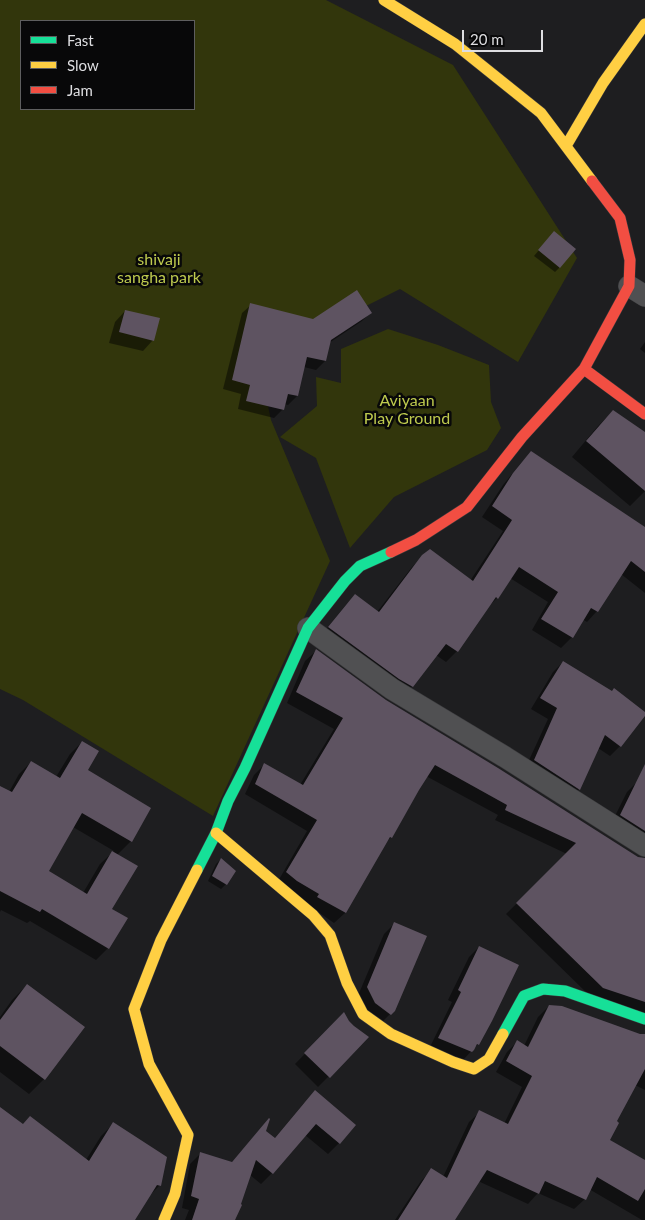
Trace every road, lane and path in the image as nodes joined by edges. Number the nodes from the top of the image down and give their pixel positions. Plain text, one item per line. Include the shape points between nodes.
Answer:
1 (384, 0) edge
2 (645, 24) edge
3 (566, 146) junction
4 (637, 291) edge
5 (584, 369) junction
6 (645, 414) edge
7 (308, 628) junction
8 (216, 833) junction
9 (645, 846) edge
10 (645, 1019) edge
11 (164, 1220) edge

1 - 3 street via 462,49 541,113
2 - 3 street
3 - 4 street via 620,218
4 - 5 street
5 - 6 street
5 - 7 street via 522,437 467,507 416,540 360,566
7 - 8 street via 228,800
7 - 9 street via 392,688
8 - 10 street via 313,915 330,935 347,983 363,1014 391,1034 453,1062 474,1069 489,1059 524,996 543,990 565,991
8 - 11 street via 161,940 134,1009 149,1064 188,1135 175,1194

